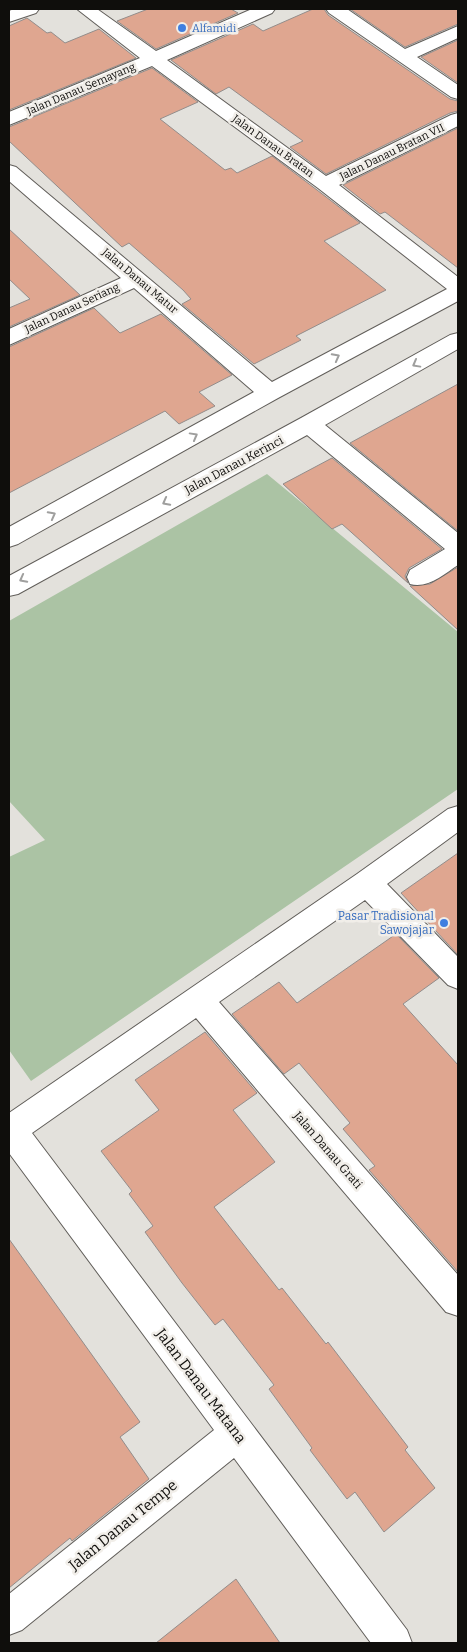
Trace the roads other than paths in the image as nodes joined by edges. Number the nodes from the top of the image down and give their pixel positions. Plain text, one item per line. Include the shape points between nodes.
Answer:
1 (30, 9) edge
2 (86, 9) edge
3 (266, 9) edge
4 (335, 9) edge
5 (9, 17) edge
6 (458, 31) edge
7 (404, 56) junction
8 (153, 58) junction
9 (458, 93) edge
10 (9, 119) edge
11 (458, 119) edge
12 (9, 171) edge
13 (325, 184) junction
14 (136, 278) junction
15 (458, 287) edge
16 (458, 292) edge
17 (9, 338) edge
18 (458, 340) edge
19 (270, 392) junction
20 (310, 424) junction
21 (86, 496) junction
22 (116, 529) junction
23 (9, 538) edge
24 (458, 546) edge
25 (458, 552) edge
26 (419, 577) dead end
27 (9, 587) edge
28 (458, 817) edge
29 (367, 883) junction
30 (458, 976) edge
31 (199, 1000) junction
32 (10, 1129) edge
33 (458, 1300) edge
34 (237, 1433) junction
35 (9, 1617) edge
36 (394, 1643) edge

1 - 5 street
2 - 8 street, Jalan Danau Bratan
3 - 8 street, Jalan Danau Semayang
4 - 7 street
6 - 7 street
7 - 9 street
8 - 10 street, Jalan Danau Semayang
8 - 13 street, Jalan Danau Bratan
11 - 13 street, Jalan Danau Bratan VII
12 - 14 street, Jalan Danau Matur
13 - 15 street, Jalan Danau Bratan
14 - 17 street, Jalan Danau Seriang
14 - 19 street, Jalan Danau Matur
19 -> 16 street
18 -> 20 street, Jalan Danau Kerinci
21 -> 19 street
20 -> 22 street, Jalan Danau Kerinci
20 - 24 street
21 - 22 street
23 -> 21 street
22 -> 27 street, Jalan Danau Kerinci
25 - 26 street
28 - 29 street
29 - 30 street
29 - 31 street
31 - 32 street
31 - 33 street, Jalan Danau Grati
32 - 34 street, Jalan Danau Matana
34 - 35 street, Jalan Danau Tempe
34 - 36 street, Jalan Danau Matana

